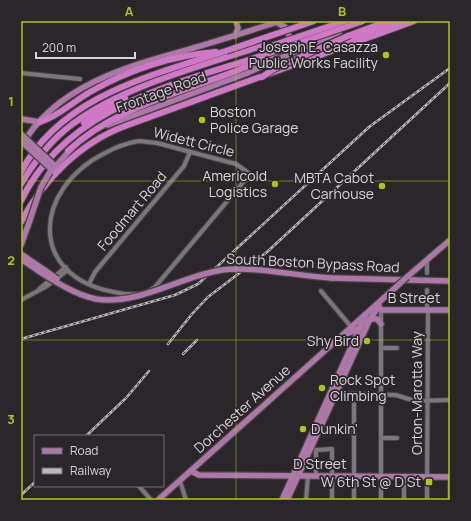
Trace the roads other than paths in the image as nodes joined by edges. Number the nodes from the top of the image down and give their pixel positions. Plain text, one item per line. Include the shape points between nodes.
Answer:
1 (236, 21) edge
2 (278, 21) edge
3 (314, 21) edge
4 (334, 21) edge
5 (345, 21) edge
6 (363, 21) edge
7 (388, 21) edge
8 (400, 21) edge
9 (414, 21) edge
10 (235, 36) junction
11 (298, 50) junction
12 (226, 51) junction
13 (263, 52) junction
14 (21, 73) edge
15 (262, 76) junction
16 (80, 79) dead end
17 (21, 119) edge
18 (40, 122) junction
19 (21, 134) edge
20 (21, 140) edge
21 (21, 147) edge
22 (68, 151) junction
23 (190, 152) junction
24 (51, 167) junction
25 (21, 172) edge
26 (21, 184) edge
27 (21, 202) edge
28 (21, 222) edge
29 (450, 240) edge
30 (21, 244) edge
31 (21, 254) edge
32 (21, 259) edge
33 (427, 260) junction
34 (67, 269) junction
35 (45, 272) junction
36 (427, 273) dead end
37 (450, 281) edge
38 (89, 284) junction
39 (427, 290) dead end
40 (321, 291) dead end
41 (21, 300) edge
42 (378, 307) junction
43 (427, 310) junction
44 (450, 310) edge
45 (370, 319) junction
46 (381, 324) junction
47 (352, 328) junction
48 (360, 328) junction
49 (381, 348) junction
50 (397, 348) dead end
51 (333, 392) junction
52 (354, 394) junction
53 (382, 394) junction
54 (428, 400) junction
55 (450, 400) edge
56 (381, 438) junction
57 (397, 438) dead end
58 (191, 471) junction
59 (296, 476) junction
60 (308, 476) junction
61 (316, 476) junction
62 (332, 476) junction
63 (354, 476) junction
64 (381, 477) junction
65 (404, 477) junction
66 (428, 477) junction
67 (450, 477) edge
68 (180, 481) junction
69 (140, 487) edge
70 (151, 500) edge
71 (158, 500) edge
72 (186, 500) edge
73 (282, 500) edge
74 (287, 500) edge
75 (306, 500) edge
76 (332, 500) edge
77 (354, 500) edge
78 (381, 500) edge
79 (404, 500) edge
80 (427, 500) edge
81 (450, 500) edge

1 - 10 main road via 238,28
2 - 10 main road
2 - 11 main road via 286,29
3 - 12 highway, bridge
4 - 13 highway
5 - 13 highway, bridge
6 - 11 main road, Frontage Road
6 - 13 highway, bridge via 287,47
7 - 15 highway, bridge via 350,35
8 - 11 highway via 322,49
9 - 15 highway, bridge
10 - 18 main road via 136,64 111,74 73,94
11 - 22 main road, Frontage Road via 240,76 114,122
12 - 18 highway via 185,57 132,72 94,90
12 - 25 highway via 122,86 85,105 65,118 48,134
13 - 22 highway via 130,111 96,129
13 - 26 highway via 151,83 95,109 69,126 49,145
13 - 27 highway via 126,103 99,117 70,137 41,168
14 - 16 street
15 - 28 highway via 103,136 73,156 44,188
17 - 18 main road
18 - 21 main road
19 - 24 main road, bridge
20 - 24 main road, bridge
22 - 24 main road, Frontage Road
23 - 34 street, Widett Circle via 153,142 136,142 118,146 78,170 58,194 50,220 52,243
23 - 38 street, Foodmart Road via 184,166 96,272
23 - 38 street, Widett Circle via 238,164 250,174 153,288 126,294
24 - 30 main road, Frontage Road, bridge
29 - 33 main road, Dorchester Avenue
31 - 35 main road, South Boston Bypass Road
32 - 35 main road, South Boston Bypass Road
33 - 36 street
33 - 42 main road, Dorchester Avenue, bridge via 385,297
34 - 38 street, Widett Circle
34 - 41 street
35 - 37 main road, South Boston Bypass Road, bridge via 63,285 88,296 112,300 129,298 204,274 227,270 331,278
39 - 43 street, Orton-Marotta Way
40 - 47 street
42 - 43 main road, B Street
42 - 45 main road, Dorchester Avenue
42 - 46 street
42 - 47 main road, Dorchester Avenue
42 - 48 main road via 364,318
43 - 44 main road, B Street
43 - 54 street, Orton-Marotta Way
45 - 46 main road
45 - 48 main road, Dorchester Avenue
45 - 51 main road
46 - 49 street
47 - 48 main road, Dorchester Avenue
47 - 58 main road, Dorchester Avenue
48 - 51 main road
49 - 50 street
49 - 53 street
51 - 52 street
51 - 59 main road
52 - 53 street
52 - 63 street
53 - 54 street
53 - 56 street
54 - 55 street
54 - 66 street, Orton-Marotta Way
56 - 57 street
56 - 64 street
58 - 59 main road, D Street via 199,475
58 - 68 main road, Dorchester Avenue
59 - 60 main road, D Street
59 - 73 main road
59 - 74 main road
60 - 61 main road, D Street
60 - 75 street
61 - 62 main road, D Street
61 - 62 street via 316,450 332,449
62 - 63 main road, D Street
62 - 76 street
63 - 64 main road, D Street
63 - 77 street
64 - 65 main road, D Street
64 - 78 street
65 - 66 main road, D Street
65 - 79 street
66 - 67 main road, D Street
66 - 80 street, Orton-Marotta Way
67 - 81 street
68 - 71 main road, Dorchester Avenue
68 - 72 street
69 - 70 street

